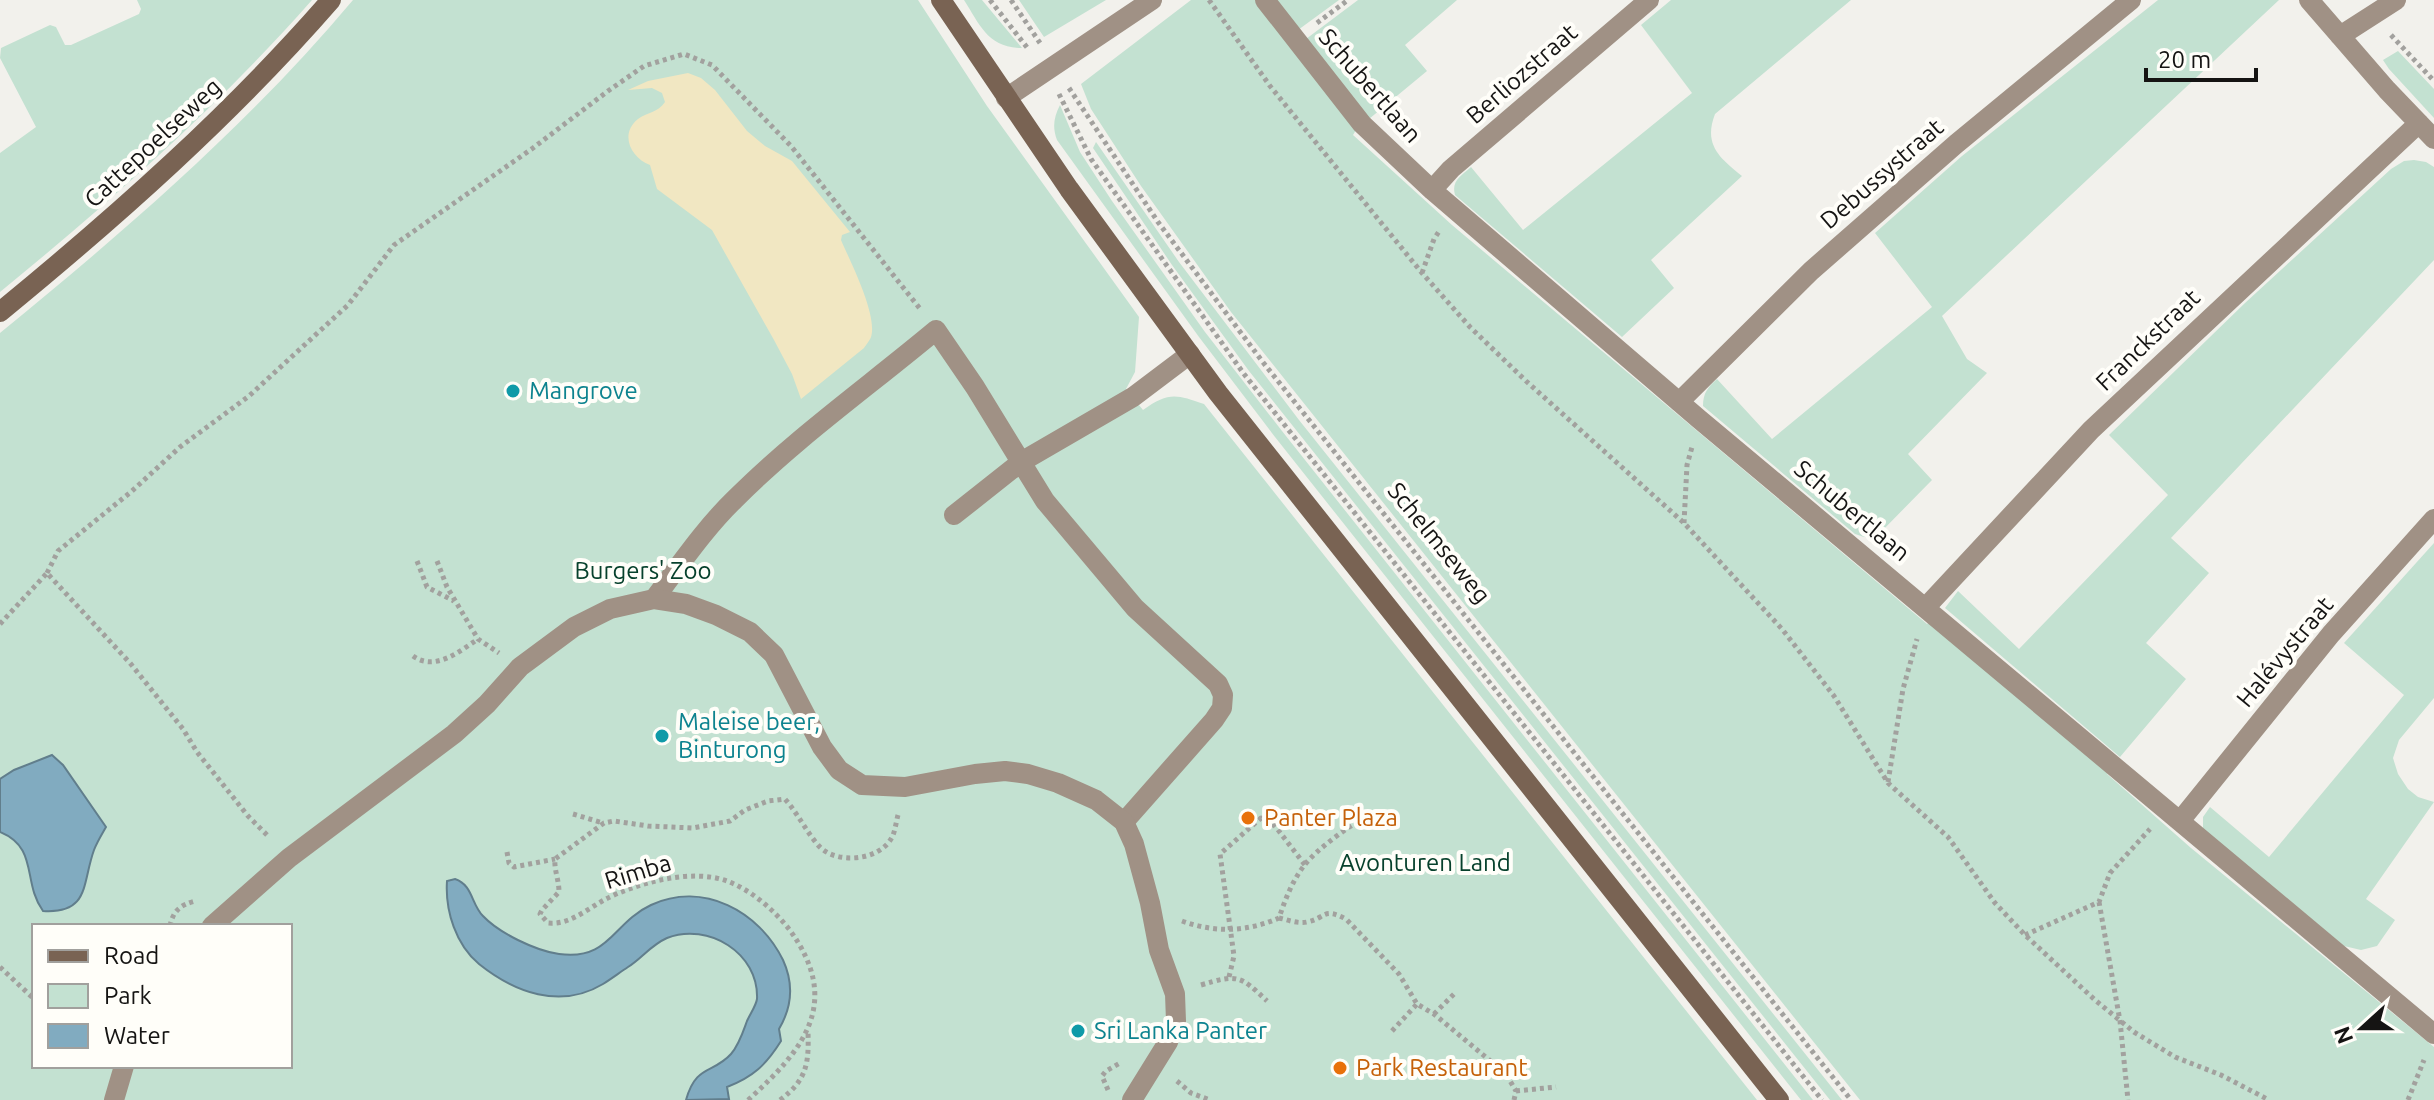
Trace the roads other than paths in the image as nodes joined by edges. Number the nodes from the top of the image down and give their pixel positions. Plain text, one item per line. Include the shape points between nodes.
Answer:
1 (331, 0) edge
2 (941, 0) edge
3 (1152, 0) edge
4 (1265, 0) edge
5 (1649, 0) edge
6 (2131, 0) edge
7 (2309, 0) edge
8 (2396, 0) edge
9 (2340, 36) junction
10 (1006, 98) junction
11 (2419, 123) junction
12 (2434, 139) edge
13 (1432, 190) junction
14 (0, 312) edge
15 (1190, 354) junction
16 (1679, 402) junction
17 (1021, 462) junction
18 (954, 515) dead end
19 (2434, 519) edge
20 (654, 599) junction
21 (1926, 607) junction
22 (2173, 816) junction
23 (1124, 822) junction
24 (214, 924) edge
25 (2431, 1026) edge
26 (123, 1068) edge
27 (114, 1100) edge
28 (1132, 1100) edge
29 (1779, 1100) edge

1 - 14 main road, Cattepoelseweg via 158,177
2 - 10 main road
3 - 10 street
4 - 13 street, Schubertlaan via 1362,124
5 - 13 street, Berliozstraat
6 - 16 street, Debussystraat via 1811,271
7 - 9 street
8 - 9 street
9 - 11 street
10 - 15 main road
11 - 12 street
11 - 21 street, Franckstraat via 2091,430
13 - 16 street, Schubertlaan
15 - 17 street via 1133,397
15 - 29 main road
16 - 21 street, Schubertlaan
17 - 18 street
17 - 20 street via 936,330 797,441 734,500
17 - 23 street via 1045,501 1135,608 1218,684 1223,695 1222,708 1205,733
19 - 22 street, Halévystraat
20 - 23 street via 686,604 750,632 774,655 822,747 839,770 862,785 905,787 975,774 1028,774 1096,800
20 - 24 street via 610,609 574,627 520,667 454,734 289,858
21 - 22 street, Schubertlaan
22 - 25 street, Schubertlaan
23 - 28 street via 1175,994 1176,1021
26 - 27 street

